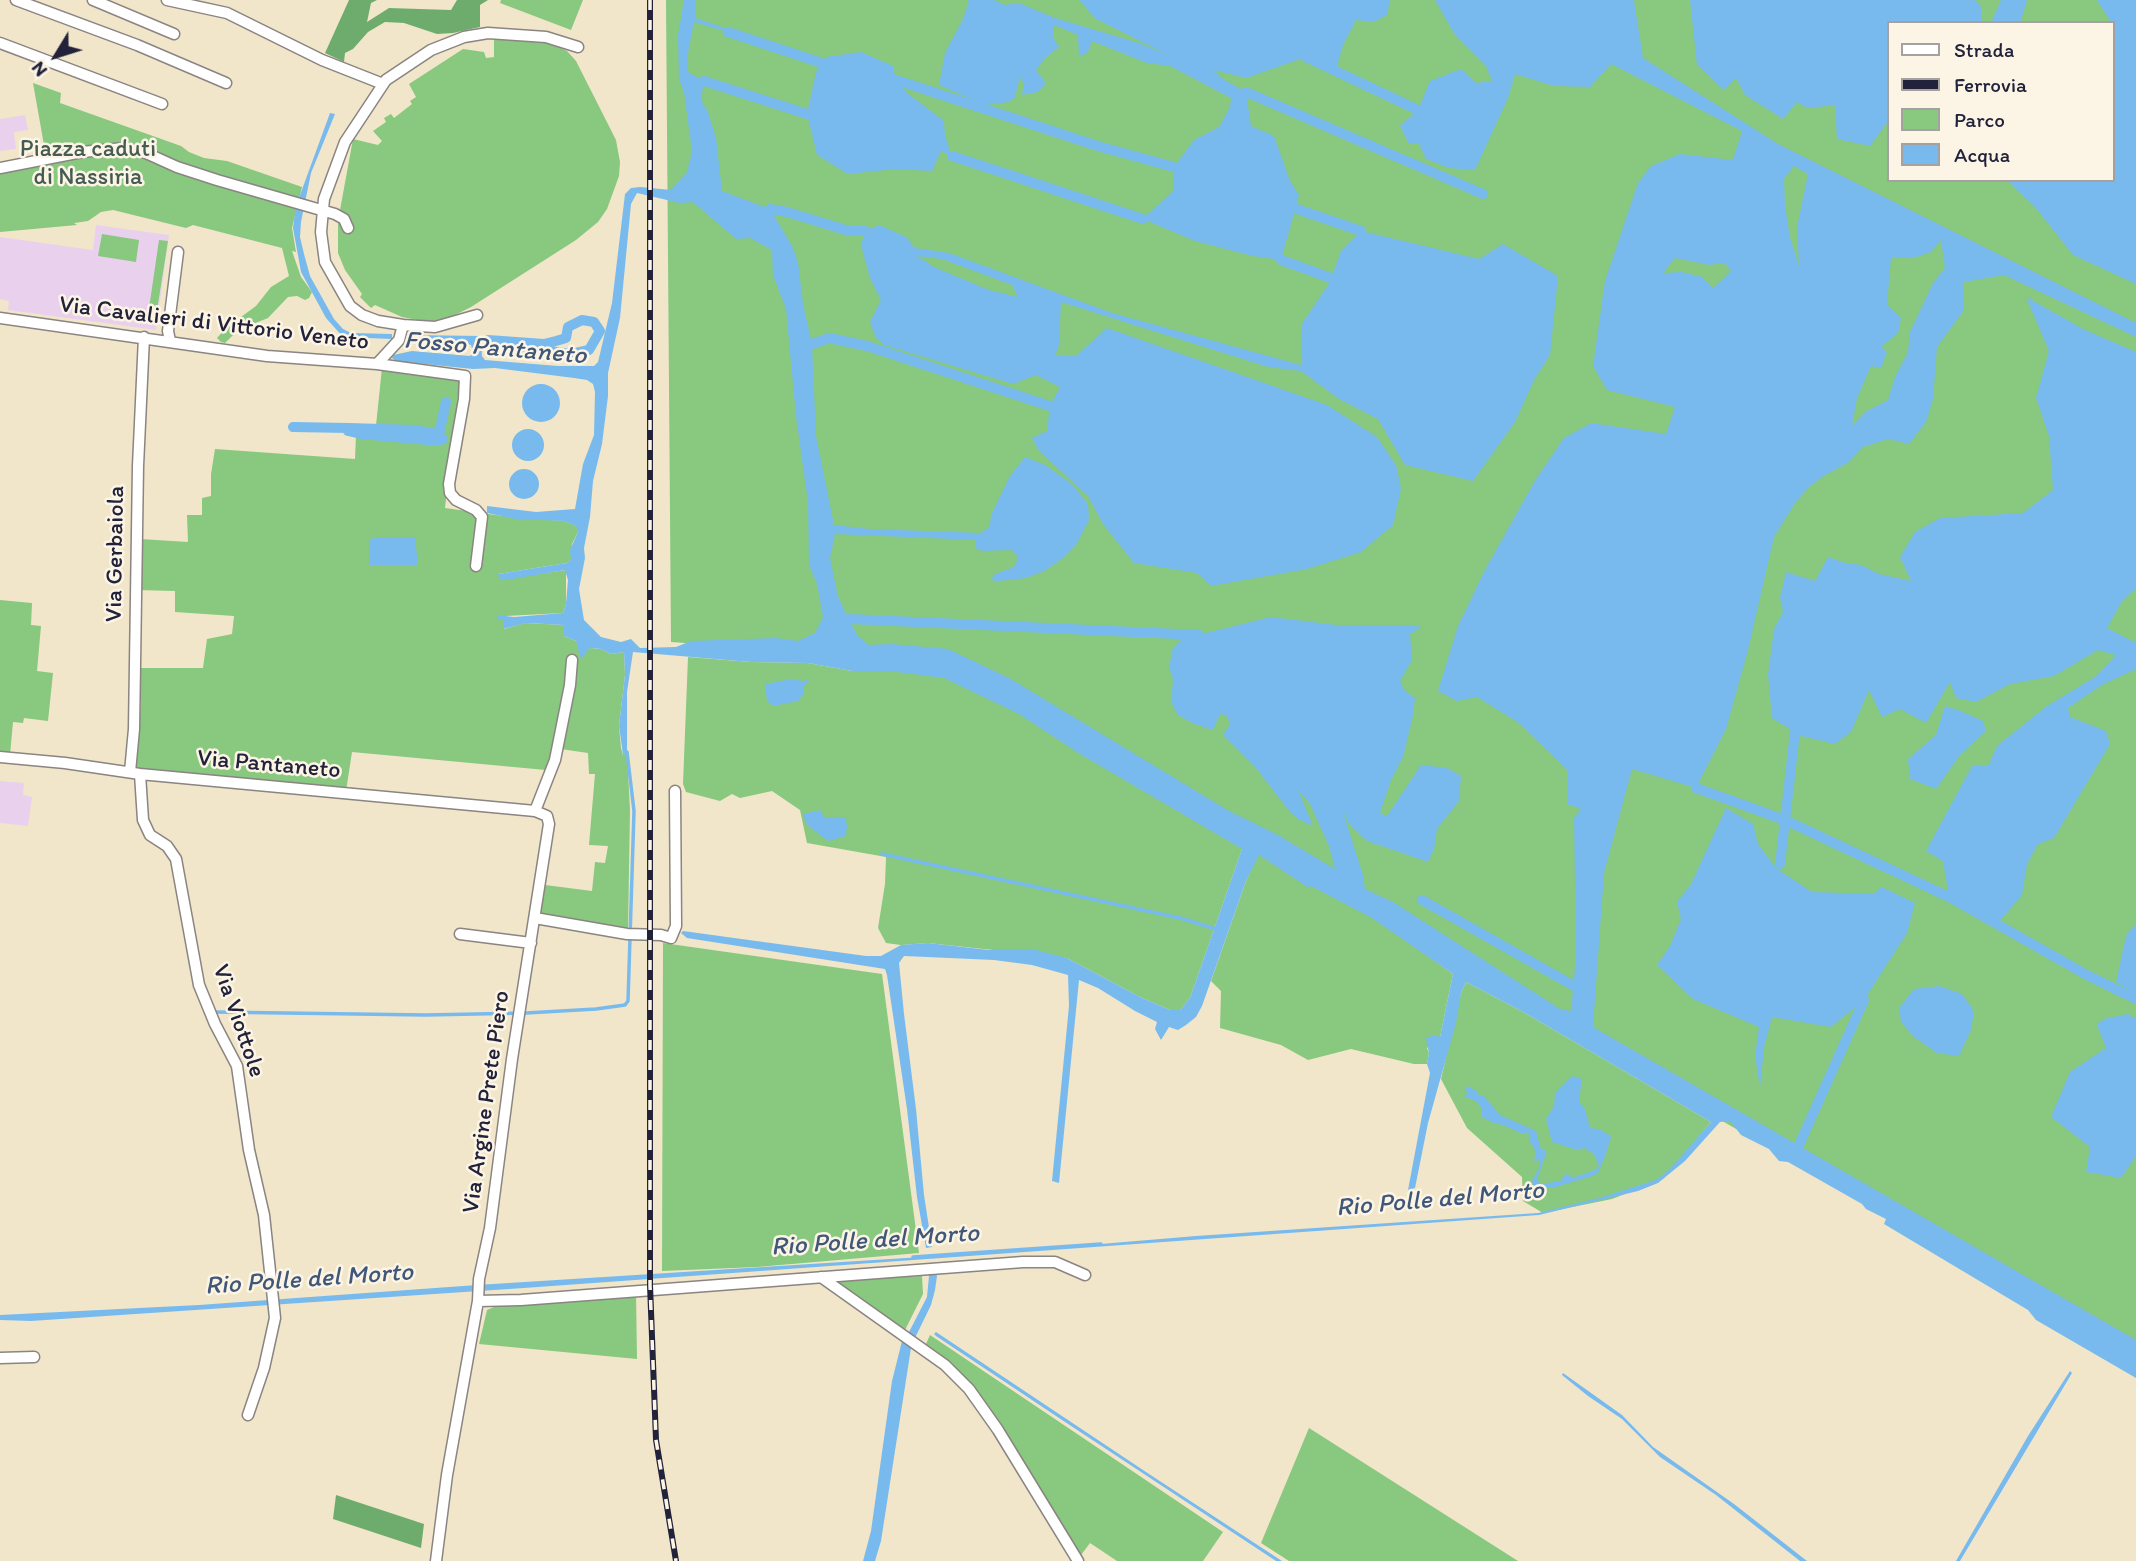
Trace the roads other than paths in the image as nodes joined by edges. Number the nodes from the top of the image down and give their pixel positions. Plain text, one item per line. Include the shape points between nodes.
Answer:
1 (16, 0) edge
2 (93, 0) edge
3 (171, 1) edge
4 (174, 34) dead end
5 (0, 43) edge
6 (578, 47) dead end
7 (226, 83) dead end
8 (383, 84) junction
9 (162, 104) dead end
10 (0, 168) edge
11 (323, 211) junction
12 (348, 228) dead end
13 (178, 252) dead end
14 (477, 315) dead end
15 (0, 318) edge
16 (404, 325) junction
17 (144, 337) junction
18 (170, 341) junction
19 (377, 364) junction
20 (476, 566) dead end
21 (572, 660) dead end
22 (0, 757) edge
23 (135, 773) junction
24 (675, 791) dead end
25 (535, 811) junction
26 (535, 918) junction
27 (460, 934) dead end
28 (531, 943) junction
29 (1085, 1275) dead end
30 (821, 1277) junction
31 (478, 1298) junction
32 (34, 1357) dead end
33 (0, 1358) edge
34 (248, 1415) dead end
35 (436, 1561) edge
36 (1078, 1561) edge

1 - 7 street
2 - 4 street
3 - 8 street via 227,13
5 - 9 street
6 - 8 street via 531,35 464,37 405,65
8 - 11 street via 345,142
10 - 11 street via 124,148
11 - 12 street via 344,219
11 - 16 street via 325,262 350,306 378,321
13 - 18 street via 167,331
14 - 16 street via 435,327
15 - 17 street, Via Cavalieri di Vittorio Veneto
16 - 19 street via 399,340
17 - 18 street, Via Cavalieri di Vittorio Veneto
17 - 23 street, Via Gerbaiola
18 - 19 street, Via Cavalieri di Vittorio Veneto via 267,356
19 - 20 street, Via Cavalieri di Vittorio Veneto via 465,376 449,484 456,500 482,517
21 - 25 street via 555,760
22 - 23 street, Via Pantaneto
23 - 25 street, Via Pantaneto
23 - 34 street, Via Viottole via 150,835 176,859 199,985 237,1066 264,1215 275,1318
24 - 26 street via 676,926 671,938
25 - 26 street, Via Argine Prete Piero via 547,816 549,824
26 - 28 street, Via Argine Prete Piero
27 - 28 street
28 - 31 street, Via Argine Prete Piero
29 - 30 street via 1055,1262 1023,1262
30 - 31 street via 521,1300
30 - 36 street via 945,1365 968,1389
31 - 35 street, Via Argine Prete Piero
32 - 33 street

